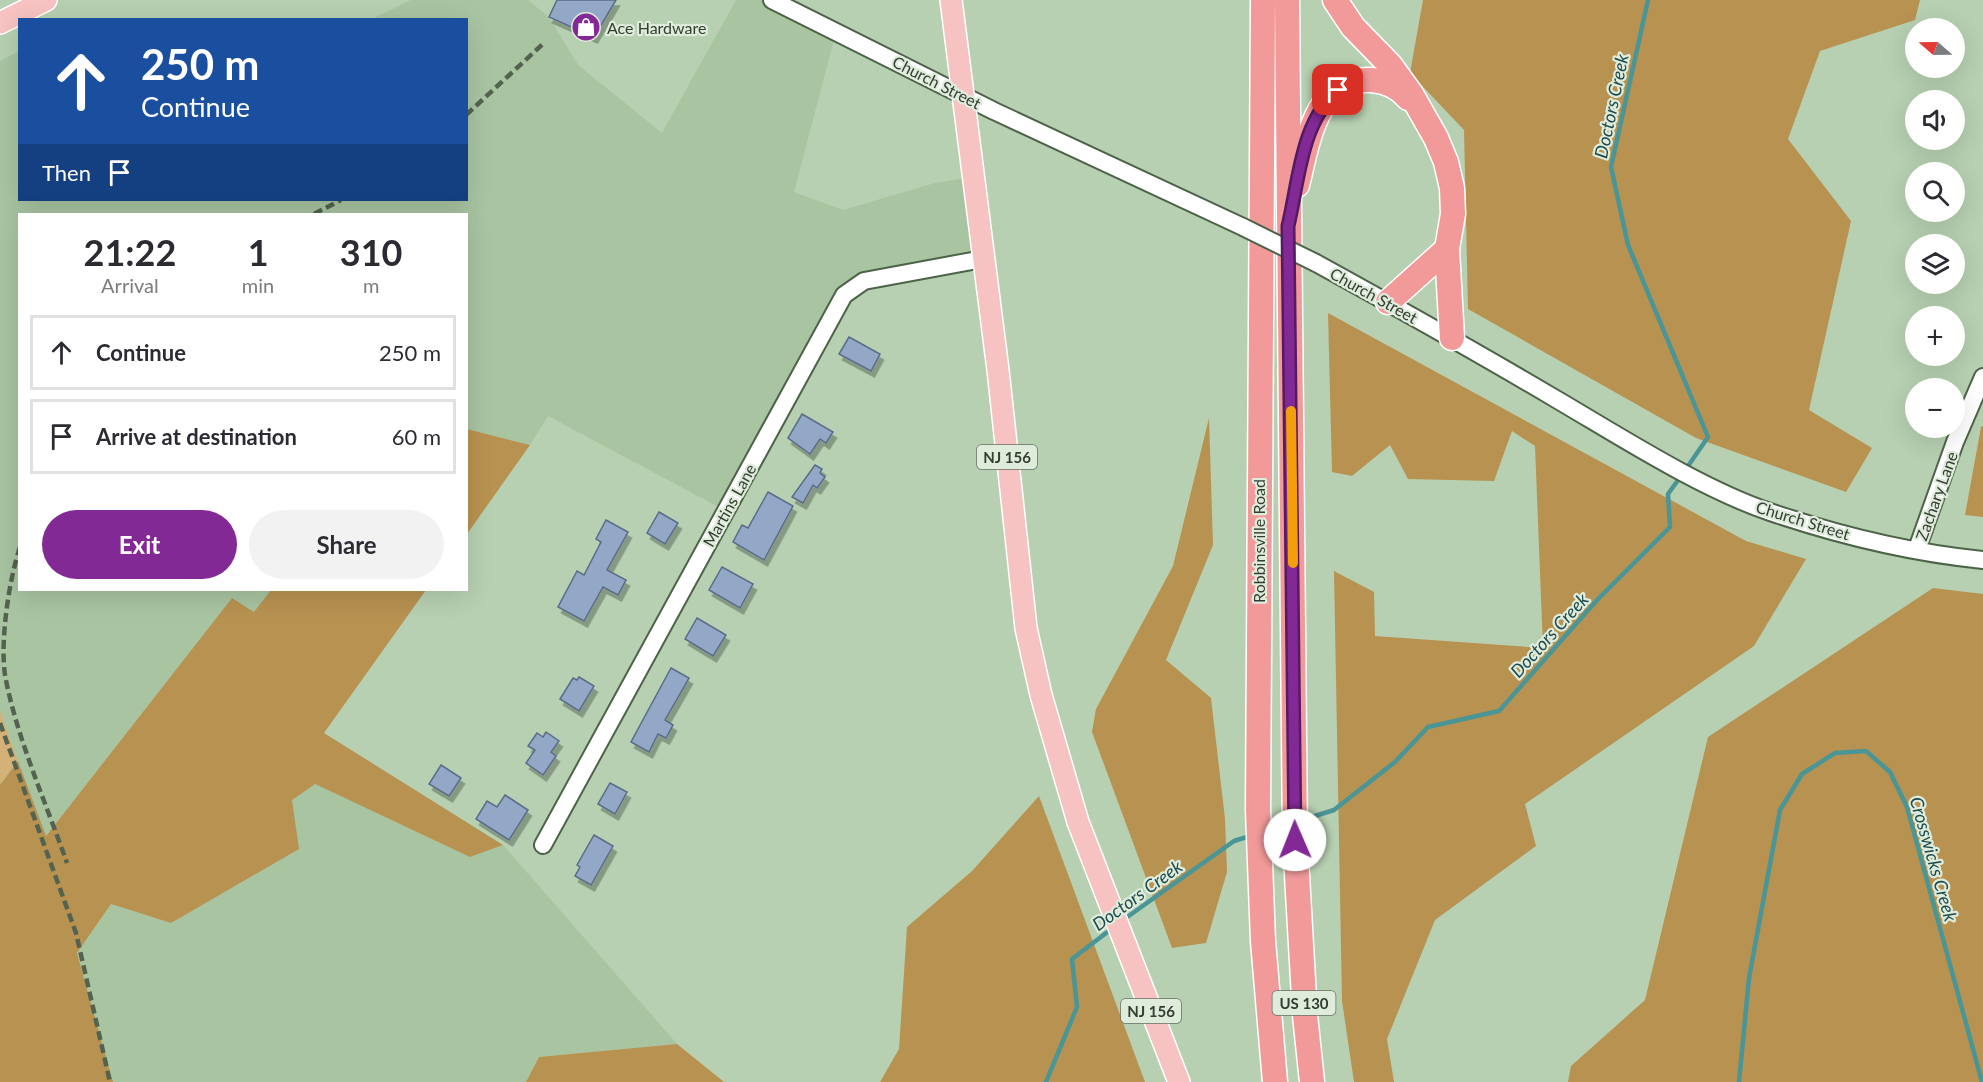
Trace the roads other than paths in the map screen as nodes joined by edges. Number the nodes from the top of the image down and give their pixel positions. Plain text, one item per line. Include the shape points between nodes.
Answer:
1 (46, 0) edge
2 (772, 0) edge
3 (951, 0) edge
4 (1263, 0) edge
5 (1287, 0) edge
6 (1335, 0) edge
7 (0, 23) edge
8 (962, 94) junction
9 (1423, 116) junction
10 (1288, 226) junction
11 (1447, 249) junction
12 (983, 259) junction
13 (1388, 302) junction
14 (1452, 338) junction
15 (1983, 377) edge
16 (1917, 549) junction
17 (1983, 560) edge
18 (543, 845) dead end
19 (1179, 1082) edge
20 (1275, 1082) edge
21 (1312, 1082) edge

1 - 7 main road
2 - 8 street, Church Street
3 - 8 main road, NJ 156
4 - 20 highway, Robbinsville Road / US 130 via 1258,810
5 - 10 highway, Robbinsville Road / US 130
6 - 9 highway via 1362,38 1390,64
8 - 12 main road, NJ 156
8 - 13 street, Church Street, bridge via 1243,227
9 - 10 highway via 1405,94 1380,81 1365,80 1338,90 1316,115 1310,131
9 - 11 highway via 1446,162 1452,188 1453,214
10 - 21 highway, Robbinsville Road / US 130 via 1295,840
11 - 13 highway
11 - 14 highway
12 - 18 street, Martins Lane via 864,281 844,294
12 - 19 main road, NJ 156 via 1026,628 1078,822
13 - 14 street, Church Street
14 - 16 street, Church Street via 1650,453 1731,494 1769,511
15 - 16 street, Zachary Lane
16 - 17 street, Church Street

